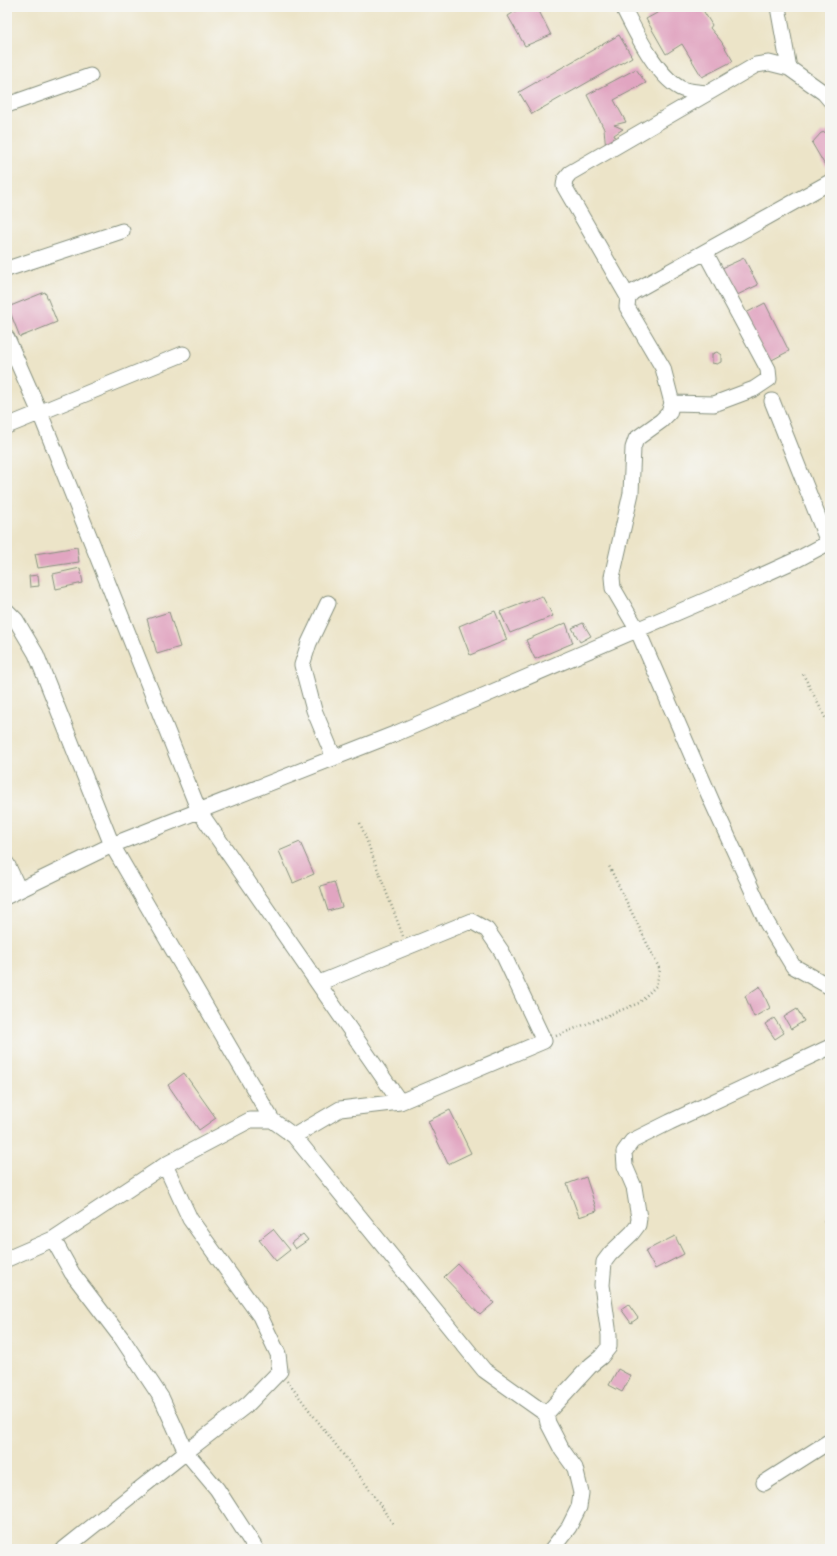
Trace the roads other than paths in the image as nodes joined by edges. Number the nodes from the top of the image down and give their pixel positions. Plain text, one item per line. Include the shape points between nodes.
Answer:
1 (623, 7) edge
2 (778, 7) edge
3 (789, 68) junction
4 (90, 76) dead end
5 (708, 93) junction
6 (828, 95) edge
7 (7, 105) edge
8 (830, 182) edge
9 (122, 231) dead end
10 (705, 252) junction
11 (7, 269) edge
12 (628, 298) junction
13 (7, 338) edge
14 (183, 354) dead end
15 (772, 401) dead end
16 (672, 403) junction
17 (40, 413) junction
18 (7, 426) edge
19 (829, 542) edge
20 (328, 603) dead end
21 (7, 611) edge
22 (637, 629) junction
23 (334, 758) junction
24 (199, 811) junction
25 (112, 845) junction
26 (7, 864) edge
27 (13, 893) edge
28 (319, 983) junction
29 (830, 987) edge
30 (830, 1047) edge
31 (400, 1102) junction
32 (272, 1120) junction
33 (294, 1136) junction
34 (166, 1165) junction
35 (53, 1239) junction
36 (7, 1259) edge
37 (546, 1414) junction
38 (830, 1441) edge
39 (186, 1452) junction
40 (764, 1483) dead end
41 (64, 1549) edge
42 (256, 1549) edge
43 (552, 1549) edge

1 - 5 street via 636,33 662,73 681,88
2 - 3 street
3 - 5 street via 769,63 756,65
3 - 6 street
4 - 7 street
5 - 12 street via 570,173 565,179 564,186
8 - 10 street
9 - 11 street
10 - 12 street via 633,292
10 - 16 street via 768,369 769,379 754,389 714,404
12 - 16 street via 627,307 663,368
13 - 17 street
14 - 17 street
15 - 19 street
16 - 22 street via 661,421 636,439 633,448 631,493 612,577 613,588
17 - 18 street
17 - 24 street
19 - 22 street via 792,562
20 - 23 street via 309,643 302,665 314,710
21 - 25 street via 16,620 36,654
22 - 23 street
22 - 29 street via 767,923 793,966
23 - 24 street
24 - 25 street
24 - 28 street
25 - 27 street
25 - 32 street
26 - 27 street
28 - 31 street
28 - 31 street via 471,921 487,930 502,952 544,1041
30 - 37 street via 632,1141 624,1152 625,1166 634,1187 639,1218 638,1225 632,1233 604,1262 602,1285 609,1347
31 - 33 street via 340,1109
32 - 33 street
32 - 34 street via 250,1120
33 - 37 street via 484,1370
34 - 35 street
34 - 39 street via 190,1219 260,1316 278,1354 280,1371 249,1404
35 - 36 street
35 - 39 street via 72,1273 123,1340 162,1400
37 - 43 street via 562,1450 575,1468 581,1494 579,1506 572,1520
38 - 40 street
39 - 41 street
39 - 42 street via 217,1489

